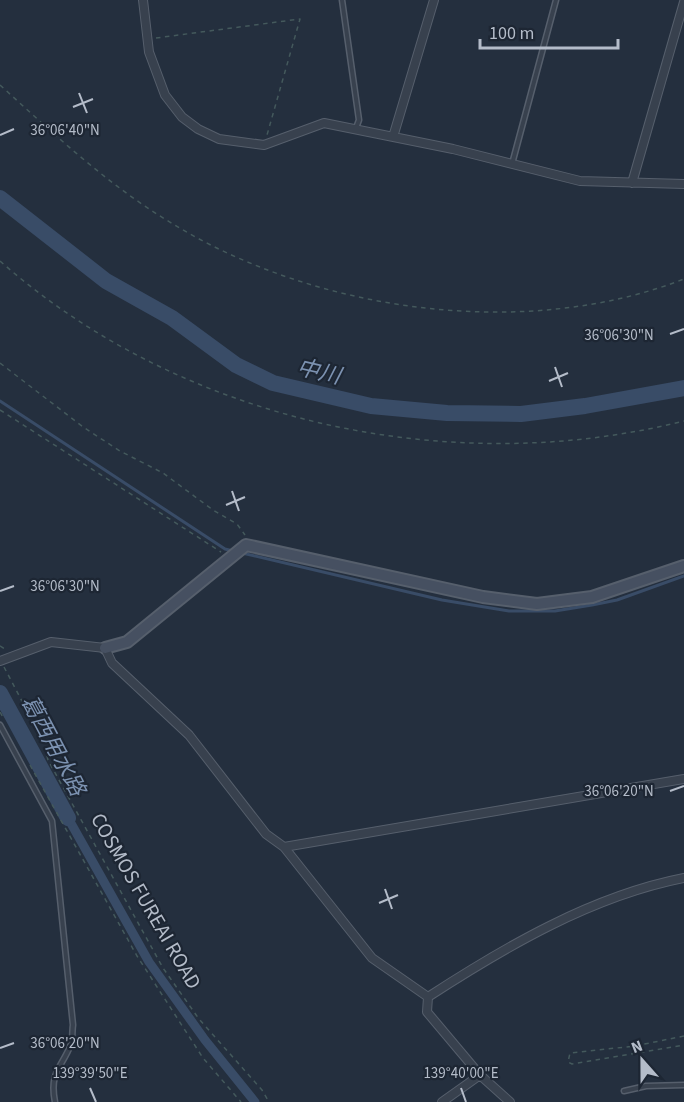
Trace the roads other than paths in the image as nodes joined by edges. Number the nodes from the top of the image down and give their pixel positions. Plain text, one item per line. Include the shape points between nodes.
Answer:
1 (142, 0) edge
2 (342, 0) edge
3 (434, 0) edge
4 (556, 0) edge
5 (684, 2) edge
6 (356, 129) junction
7 (393, 137) junction
8 (511, 165) junction
9 (632, 183) junction
10 (684, 184) edge
11 (684, 566) edge
12 (105, 648) junction
13 (2, 664) edge
14 (0, 725) edge
15 (684, 779) edge
16 (284, 847) junction
17 (684, 878) edge
18 (428, 997) junction
19 (480, 1075) junction
20 (684, 1085) edge
21 (624, 1091) dead end
22 (55, 1102) edge
23 (442, 1102) edge
24 (510, 1102) edge

1 - 6 street via 146,39 165,95 182,117 198,129 219,139 264,145 316,123
2 - 6 lane via 359,120
3 - 7 street
4 - 8 lane
5 - 9 street
6 - 7 street
7 - 8 street
8 - 9 street via 579,181
9 - 10 street
11 - 12 street via 592,597 537,604 237,551 128,642
12 - 13 street via 51,642
12 - 16 street via 112,663 189,735 266,834
14 - 22 lane via 51,821 73,1025 71,1043 52,1087
15 - 16 street
16 - 18 street via 372,958
17 - 18 street via 632,891 542,931 484,960
18 - 19 street via 427,1012
19 - 23 street
19 - 24 street
20 - 21 lane

